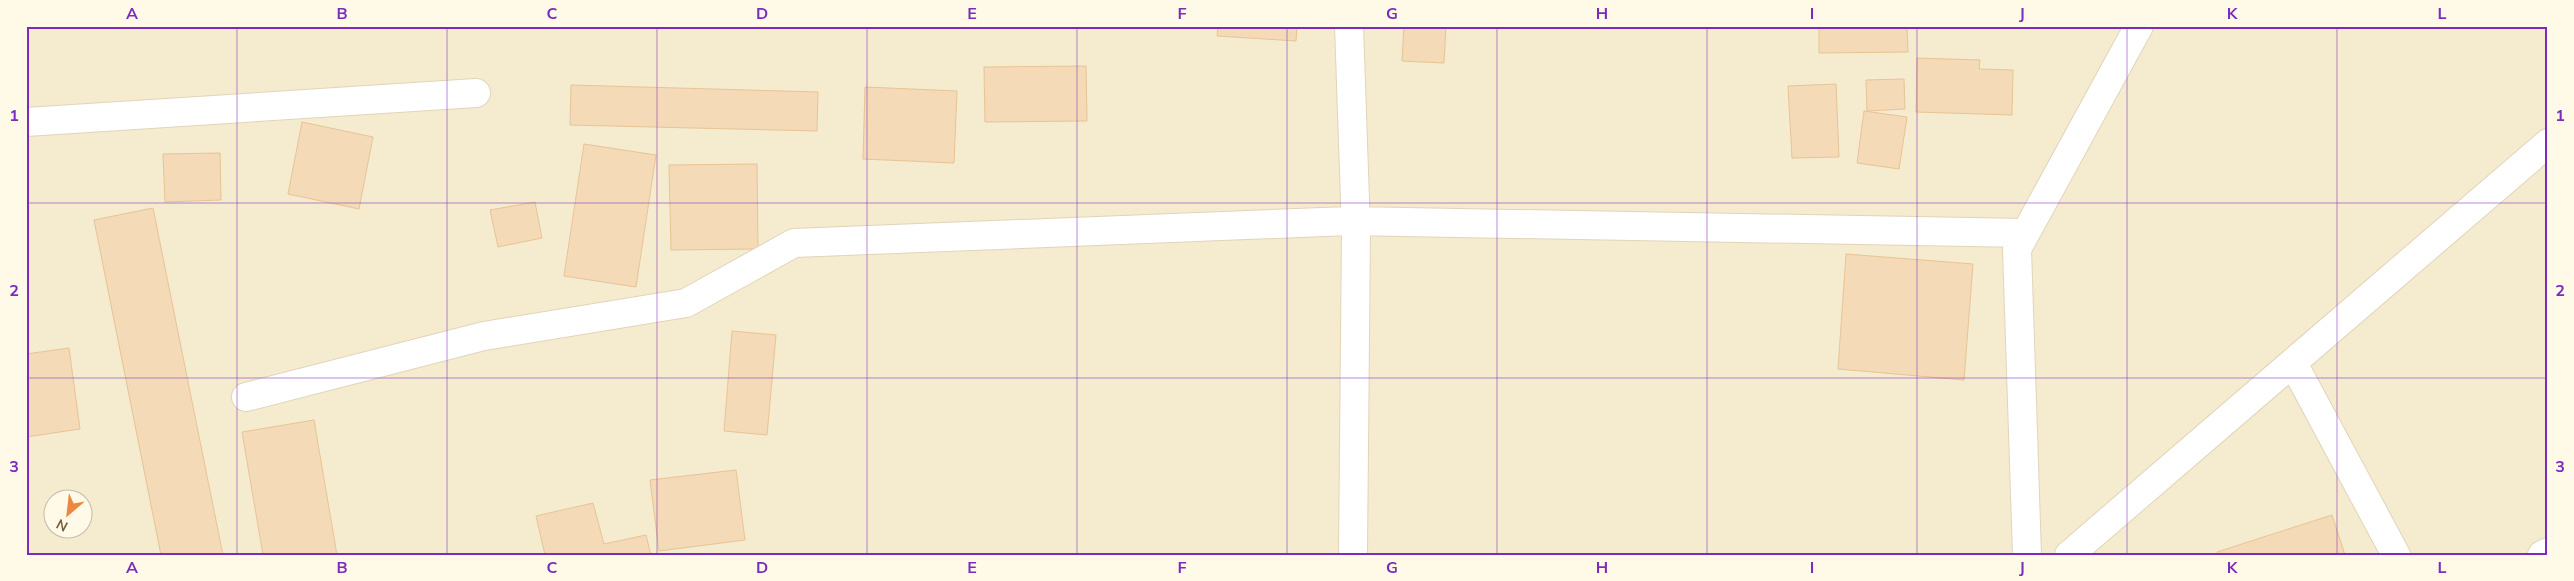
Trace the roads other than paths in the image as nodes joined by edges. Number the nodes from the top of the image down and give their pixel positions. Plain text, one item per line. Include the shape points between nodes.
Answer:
1 (1349, 26) edge
2 (2139, 26) edge
3 (476, 93) dead end
4 (26, 122) edge
5 (2548, 143) edge
6 (1356, 221) junction
7 (2025, 233) junction
8 (2293, 363) junction
9 (246, 397) dead end
10 (2548, 552) edge
11 (1353, 555) edge
12 (2027, 555) edge
13 (2069, 555) edge
14 (2396, 555) edge
15 (2542, 555) edge

1 - 6 street
2 - 7 street
3 - 4 street
5 - 8 street
6 - 7 street
6 - 9 street via 794,243 686,303 484,336
6 - 11 street
7 - 12 street via 2017,249
8 - 13 street
8 - 14 street
10 - 15 street

